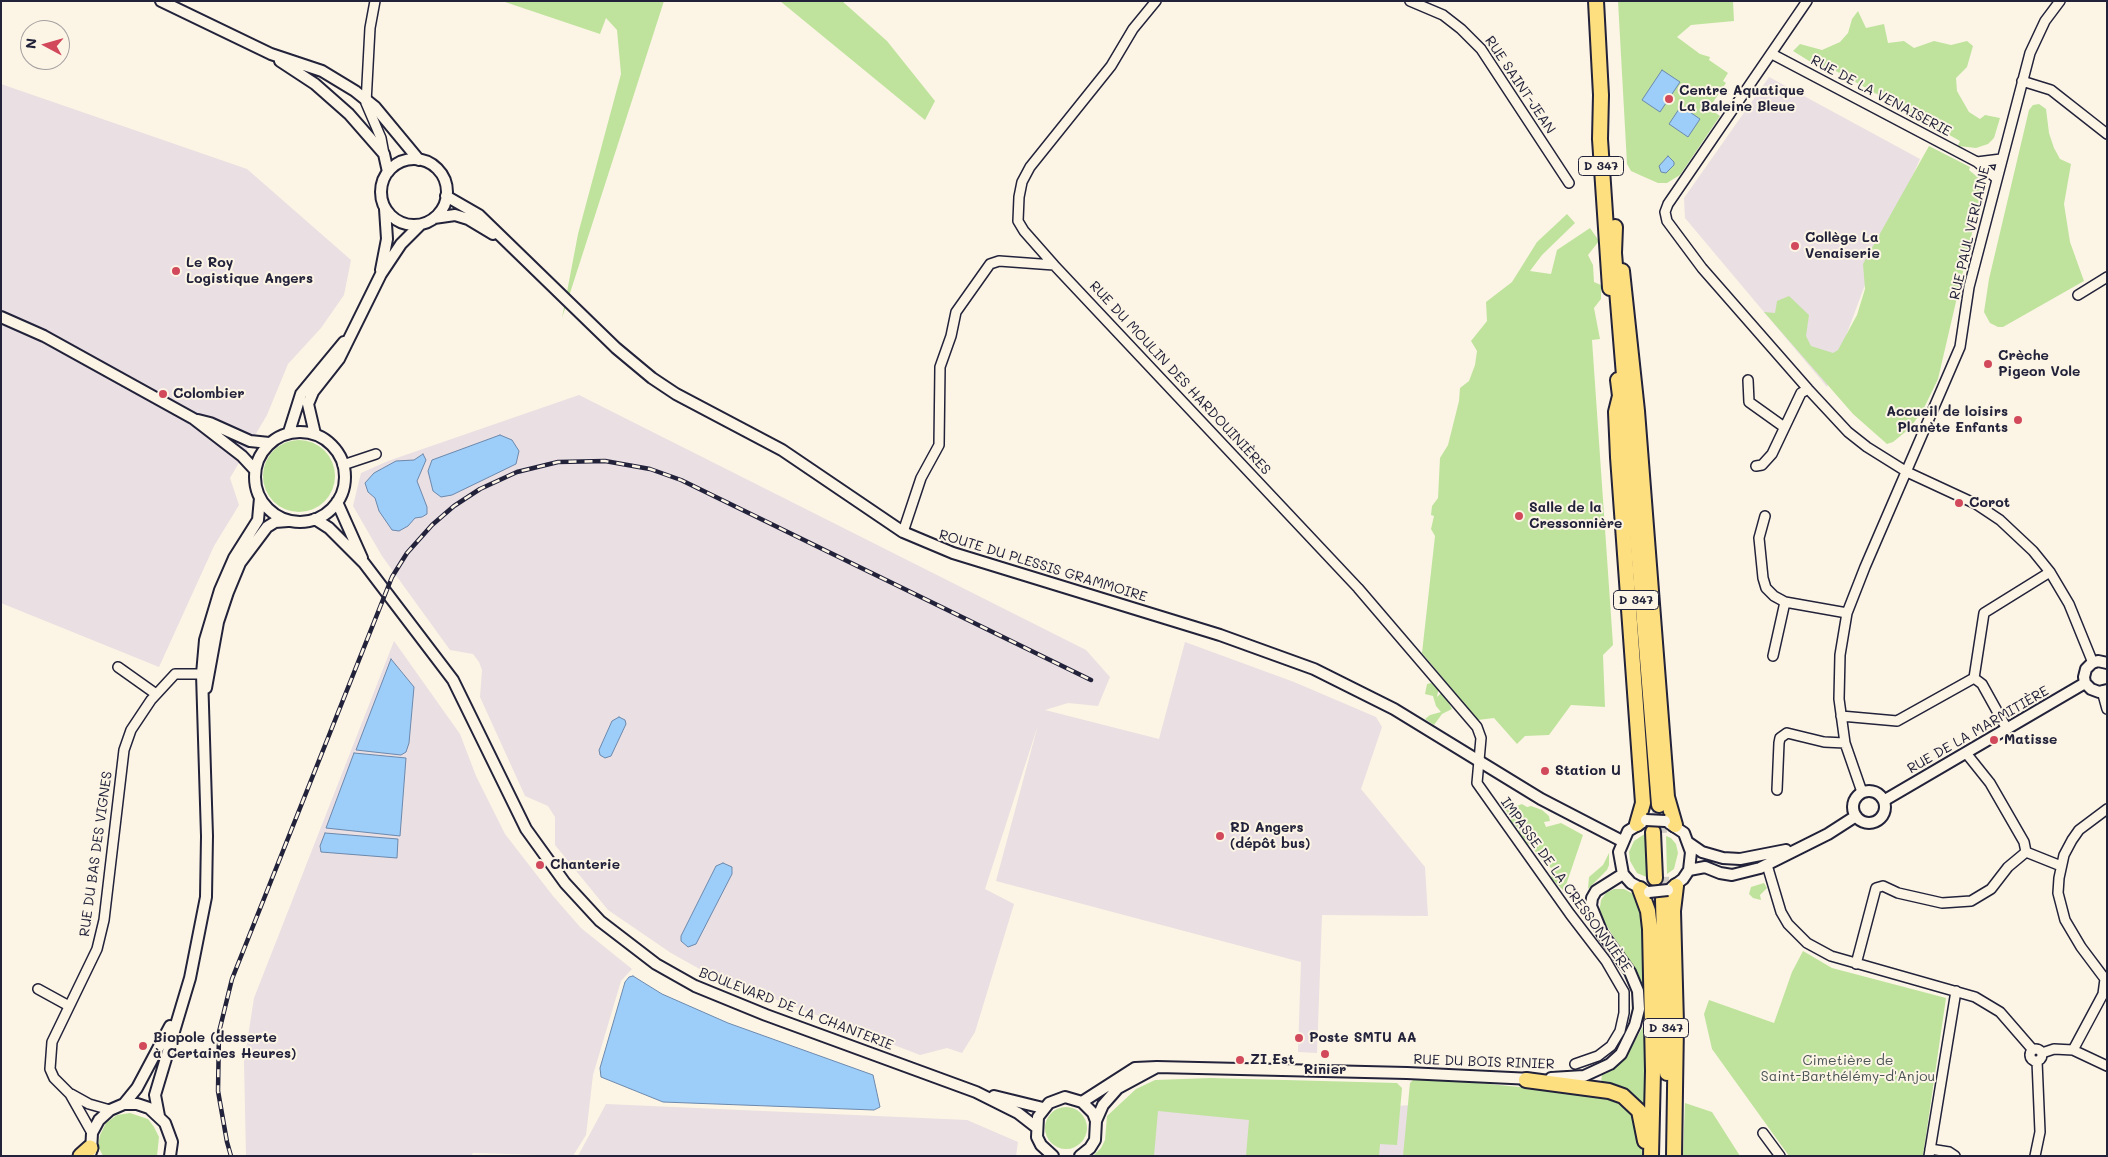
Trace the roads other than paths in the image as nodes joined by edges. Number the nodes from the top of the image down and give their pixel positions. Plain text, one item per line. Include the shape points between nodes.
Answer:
1 (161, 1) edge
2 (375, 1) edge
3 (1156, 1) edge
4 (1410, 1) edge
5 (1596, 1) edge
6 (1807, 1) edge
7 (2060, 1) edge
8 (271, 54) junction
9 (1772, 54) junction
10 (2022, 81) junction
11 (1601, 94) junction
12 (366, 99) junction
13 (2107, 134) edge
14 (384, 154) junction
15 (2001, 159) junction
16 (419, 160) junction
17 (1978, 162) junction
18 (388, 172) junction
19 (1996, 178) junction
20 (1569, 183) dead end
21 (446, 196) junction
22 (385, 209) junction
23 (434, 218) junction
24 (420, 225) junction
25 (1615, 227) junction
26 (503, 239) junction
27 (1054, 265) junction
28 (381, 274) junction
29 (2107, 277) edge
30 (2078, 295) dead end
31 (1, 318) edge
32 (353, 332) junction
33 (1748, 380) dead end
34 (1808, 389) junction
35 (1620, 396) junction
36 (194, 419) junction
37 (1784, 427) junction
38 (289, 432) junction
39 (314, 434) junction
40 (269, 443) junction
41 (376, 454) dead end
42 (344, 465) junction
43 (1756, 466) dead end
44 (255, 470) junction
45 (1907, 472) junction
46 (260, 498) junction
47 (337, 502) junction
48 (1766, 516) dead end
49 (315, 519) junction
50 (288, 520) junction
51 (903, 532) junction
52 (364, 564) junction
53 (2050, 572) junction
54 (1785, 602) junction
55 (1847, 613) junction
56 (1773, 656) dead end
57 (2093, 663) junction
58 (2107, 664) edge
59 (118, 668) dead end
60 (202, 674) junction
61 (1974, 678) junction
62 (2085, 683) junction
63 (2104, 691) edge
64 (156, 694) junction
65 (203, 699) junction
66 (2107, 709) edge
67 (1841, 716) junction
68 (2008, 729) junction
69 (1845, 743) junction
70 (1966, 754) junction
71 (1478, 759) junction
72 (1777, 790) dead end
73 (1862, 792) junction
74 (1884, 800) junction
75 (2107, 809) edge
76 (1856, 816) junction
77 (1656, 826) junction
78 (1622, 841) junction
79 (1689, 843) junction
80 (1804, 845) junction
81 (2026, 852) junction
82 (1767, 865) junction
83 (2061, 866) junction
84 (1689, 870) junction
85 (1624, 874) junction
86 (1659, 877) tunnel mouth
87 (1659, 893) junction
88 (1856, 964) junction
89 (38, 989) dead end
90 (1956, 991) junction
91 (69, 1006) junction
92 (180, 1010) junction
93 (2073, 1050) junction
94 (2037, 1055) junction
95 (1576, 1064) dead end
96 (2107, 1066) edge
97 (1157, 1067) junction
98 (1526, 1080) junction
99 (976, 1092) junction
100 (70, 1094) junction
101 (1082, 1102) junction
102 (124, 1104) junction
103 (1043, 1108) junction
104 (110, 1110) junction
105 (159, 1116) junction
106 (1096, 1121) junction
107 (1036, 1127) junction
108 (1763, 1133) dead end
109 (89, 1148) edge
110 (1040, 1151) edge
111 (1929, 1152) edge
112 (172, 1154) edge
113 (1053, 1156) edge
114 (1080, 1156) edge
115 (1646, 1156) edge
116 (1651, 1156) edge
117 (1660, 1156) edge
118 (1666, 1156) edge
119 (1674, 1156) edge
120 (1780, 1156) edge
121 (1955, 1156) edge
122 (2035, 1156) edge

1 - 8 street
2 - 12 street via 370,28
3 - 27 street, RUE DU MOULIN DES HARDOUINIÈRES via 1133,29 1111,66 1030,167 1022,182 1018,221
4 - 20 street, RUE SAINT-JEAN via 1443,15 1481,49
5 - 11 main road, D 347
6 - 9 street
7 - 10 street, RUE PAUL VERLAINE via 2036,40
8 - 12 street via 322,71
8 - 14 street via 315,84 349,114
9 - 17 street, RUE DE LA VENAISERIE
9 - 34 street via 1665,212 1667,222 1702,268
10 - 13 street via 2051,90
10 - 15 street, RUE PAUL VERLAINE
11 - 25 main road
11 - 35 main road, D 347 via 1600,139 1606,238
12 - 14 street
12 - 16 street
14 - 18 street
15 - 17 street
15 - 19 street, RUE PAUL VERLAINE
16 - 18 street via 402,161
16 - 21 street via 440,172
17 - 19 street, RUE DE LA VENAISERIE
18 - 22 street via 381,190
19 - 45 street, RUE PAUL VERLAINE via 1968,294 1960,347
21 - 23 street
21 - 26 street, ROUTE DU PLESSIS GRAMMOIRE via 479,215
22 - 24 street via 400,222
22 - 28 street via 387,239
23 - 24 street
23 - 26 street, ROUTE DU PLESSIS GRAMMOIRE via 455,215
24 - 28 street via 401,244
25 - 35 main road, D 347 via 1614,253 1655,804
25 - 77 main road via 1637,411 1667,798
26 - 51 street, ROUTE DU PLESSIS GRAMMOIRE via 616,348 652,378 782,450
27 - 51 street via 999,261 990,264 956,312 940,367 939,445 921,478
27 - 71 street, RUE DU MOULIN DES HARDOUINIÈRES via 1358,588 1477,727 1481,738
28 - 32 street
29 - 30 street
31 - 36 street via 44,336
32 - 38 street via 301,394
32 - 39 street via 308,404
33 - 37 street via 1748,402
34 - 37 street via 1801,394
34 - 45 street via 1867,448
35 - 77 main road via 1616,412 1618,457 1643,803
36 - 40 street via 210,422 250,441
36 - 44 street
37 - 43 street via 1772,454 1762,465
38 - 39 street
38 - 40 street
39 - 42 street via 333,446
40 - 44 street via 258,458
41 - 42 street
42 - 47 street via 345,480
44 - 46 street via 255,485
45 - 53 street via 1965,498 1992,515 2033,550
45 - 55 street, RUE PAUL VERLAINE
46 - 50 street via 272,512
46 - 60 street via 258,520 234,558 211,616
47 - 49 street
47 - 52 street, BOULEVARD DE LA CHANTERIE
48 - 54 street via 1759,538 1763,578 1766,588
49 - 50 street via 302,522
49 - 52 street, BOULEVARD DE LA CHANTERIE via 329,528
50 - 65 street via 267,527 240,563 218,622
51 - 71 street, ROUTE DU PLESSIS GRAMMOIRE via 953,553 1286,658 1346,684
52 - 99 street, BOULEVARD DE LA CHANTERIE via 453,680 530,836 564,883 600,921 656,964 695,986
53 - 57 street via 2075,615
53 - 61 street via 1984,613
54 - 55 street
54 - 56 street
55 - 67 street, RUE PAUL VERLAINE via 1839,670
57 - 58 street
57 - 62 street via 2085,670
59 - 64 street
60 - 64 street, RUE DU BAS DES VIGNES via 175,674
60 - 65 street
61 - 67 street via 1898,722
61 - 68 street via 1982,684
62 - 63 street via 2094,691
62 - 68 street, RUE DE LA MARMITIÈRE
63 - 66 street
64 - 91 street, RUE DU BAS DES VIGNES via 131,730 124,750 104,920 97,949
65 - 92 street via 206,897 190,978
67 - 69 street, RUE PAUL VERLAINE
68 - 70 street, RUE DE LA MARMITIÈRE
69 - 72 street via 1824,742 1787,733 1779,743
69 - 73 street, RUE PAUL VERLAINE
70 - 74 street, RUE DE LA MARMITIÈRE
70 - 81 street via 1990,784 2024,842
71 - 78 street, ROUTE DU PLESSIS GRAMMOIRE via 1541,799
71 - 95 street, IMPASSE DE LA CRESSONNIÈRE via 1477,783 1606,960 1624,992 1622,1022 1611,1046 1598,1056
73 - 74 street via 1872,790
73 - 76 street via 1854,804
74 - 76 street via 1885,811 1875,822 1864,822
75 - 83 street via 2079,830
76 - 80 street
77 - 78 street via 1628,832
77 - 79 street via 1684,833
77 - 86 main road
78 - 85 street via 1619,858
79 - 80 street via 1712,856 1740,859 1767,856
79 - 84 street via 1692,852
80 - 82 street
81 - 83 street
81 - 88 street via 2008,867 1991,889 1971,901 1942,903 1898,893 1884,886 1876,888
82 - 84 street via 1741,874 1720,873 1704,867
82 - 88 street via 1776,902 1788,924 1819,950
83 - 93 street via 2058,893 2066,920 2080,947 2101,972 2105,987
84 - 87 street
85 - 87 street
85 - 98 street, RUE DU BOIS RINIER via 1596,891 1591,906 1602,933 1630,972 1638,991 1639,1009 1629,1040 1610,1064 1584,1076
87 - 116 main road via 1648,912 1653,1071
87 - 117 main road, D 347
87 - 118 main road, D 347 via 1667,1082
87 - 119 main road via 1672,911 1676,1024
88 - 90 street
89 - 91 street
90 - 94 street via 1975,997 2000,1012
90 - 111 street
91 - 100 street, RUE DU BAS DES VIGNES via 52,1042 49,1061 54,1078
92 - 102 street via 137,1088
92 - 105 street via 155,1095
93 - 94 street via 2054,1049
93 - 96 street
94 - 122 street via 2040,1132
97 - 98 street, RUE DU BOIS RINIER via 1407,1073
97 - 101 street, RUE DU BOIS RINIER via 1136,1068
97 - 106 street, RUE DU BOIS RINIER via 1118,1088
98 - 115 main road via 1609,1091 1623,1096 1639,1111
99 - 103 street, BOULEVARD DE LA CHANTERIE
99 - 107 street, BOULEVARD DE LA CHANTERIE
100 - 104 street, RUE DU BAS DES VIGNES
100 - 109 street, RUE DU BAS DES VIGNES
101 - 103 street via 1066,1097
101 - 106 street
102 - 104 street
102 - 105 street via 143,1106
103 - 107 street
104 - 109 street via 99,1120
105 - 112 street via 170,1132
106 - 114 street via 1095,1140
107 - 110 street
108 - 120 street
110 - 113 street
111 - 121 street via 1949,1152

